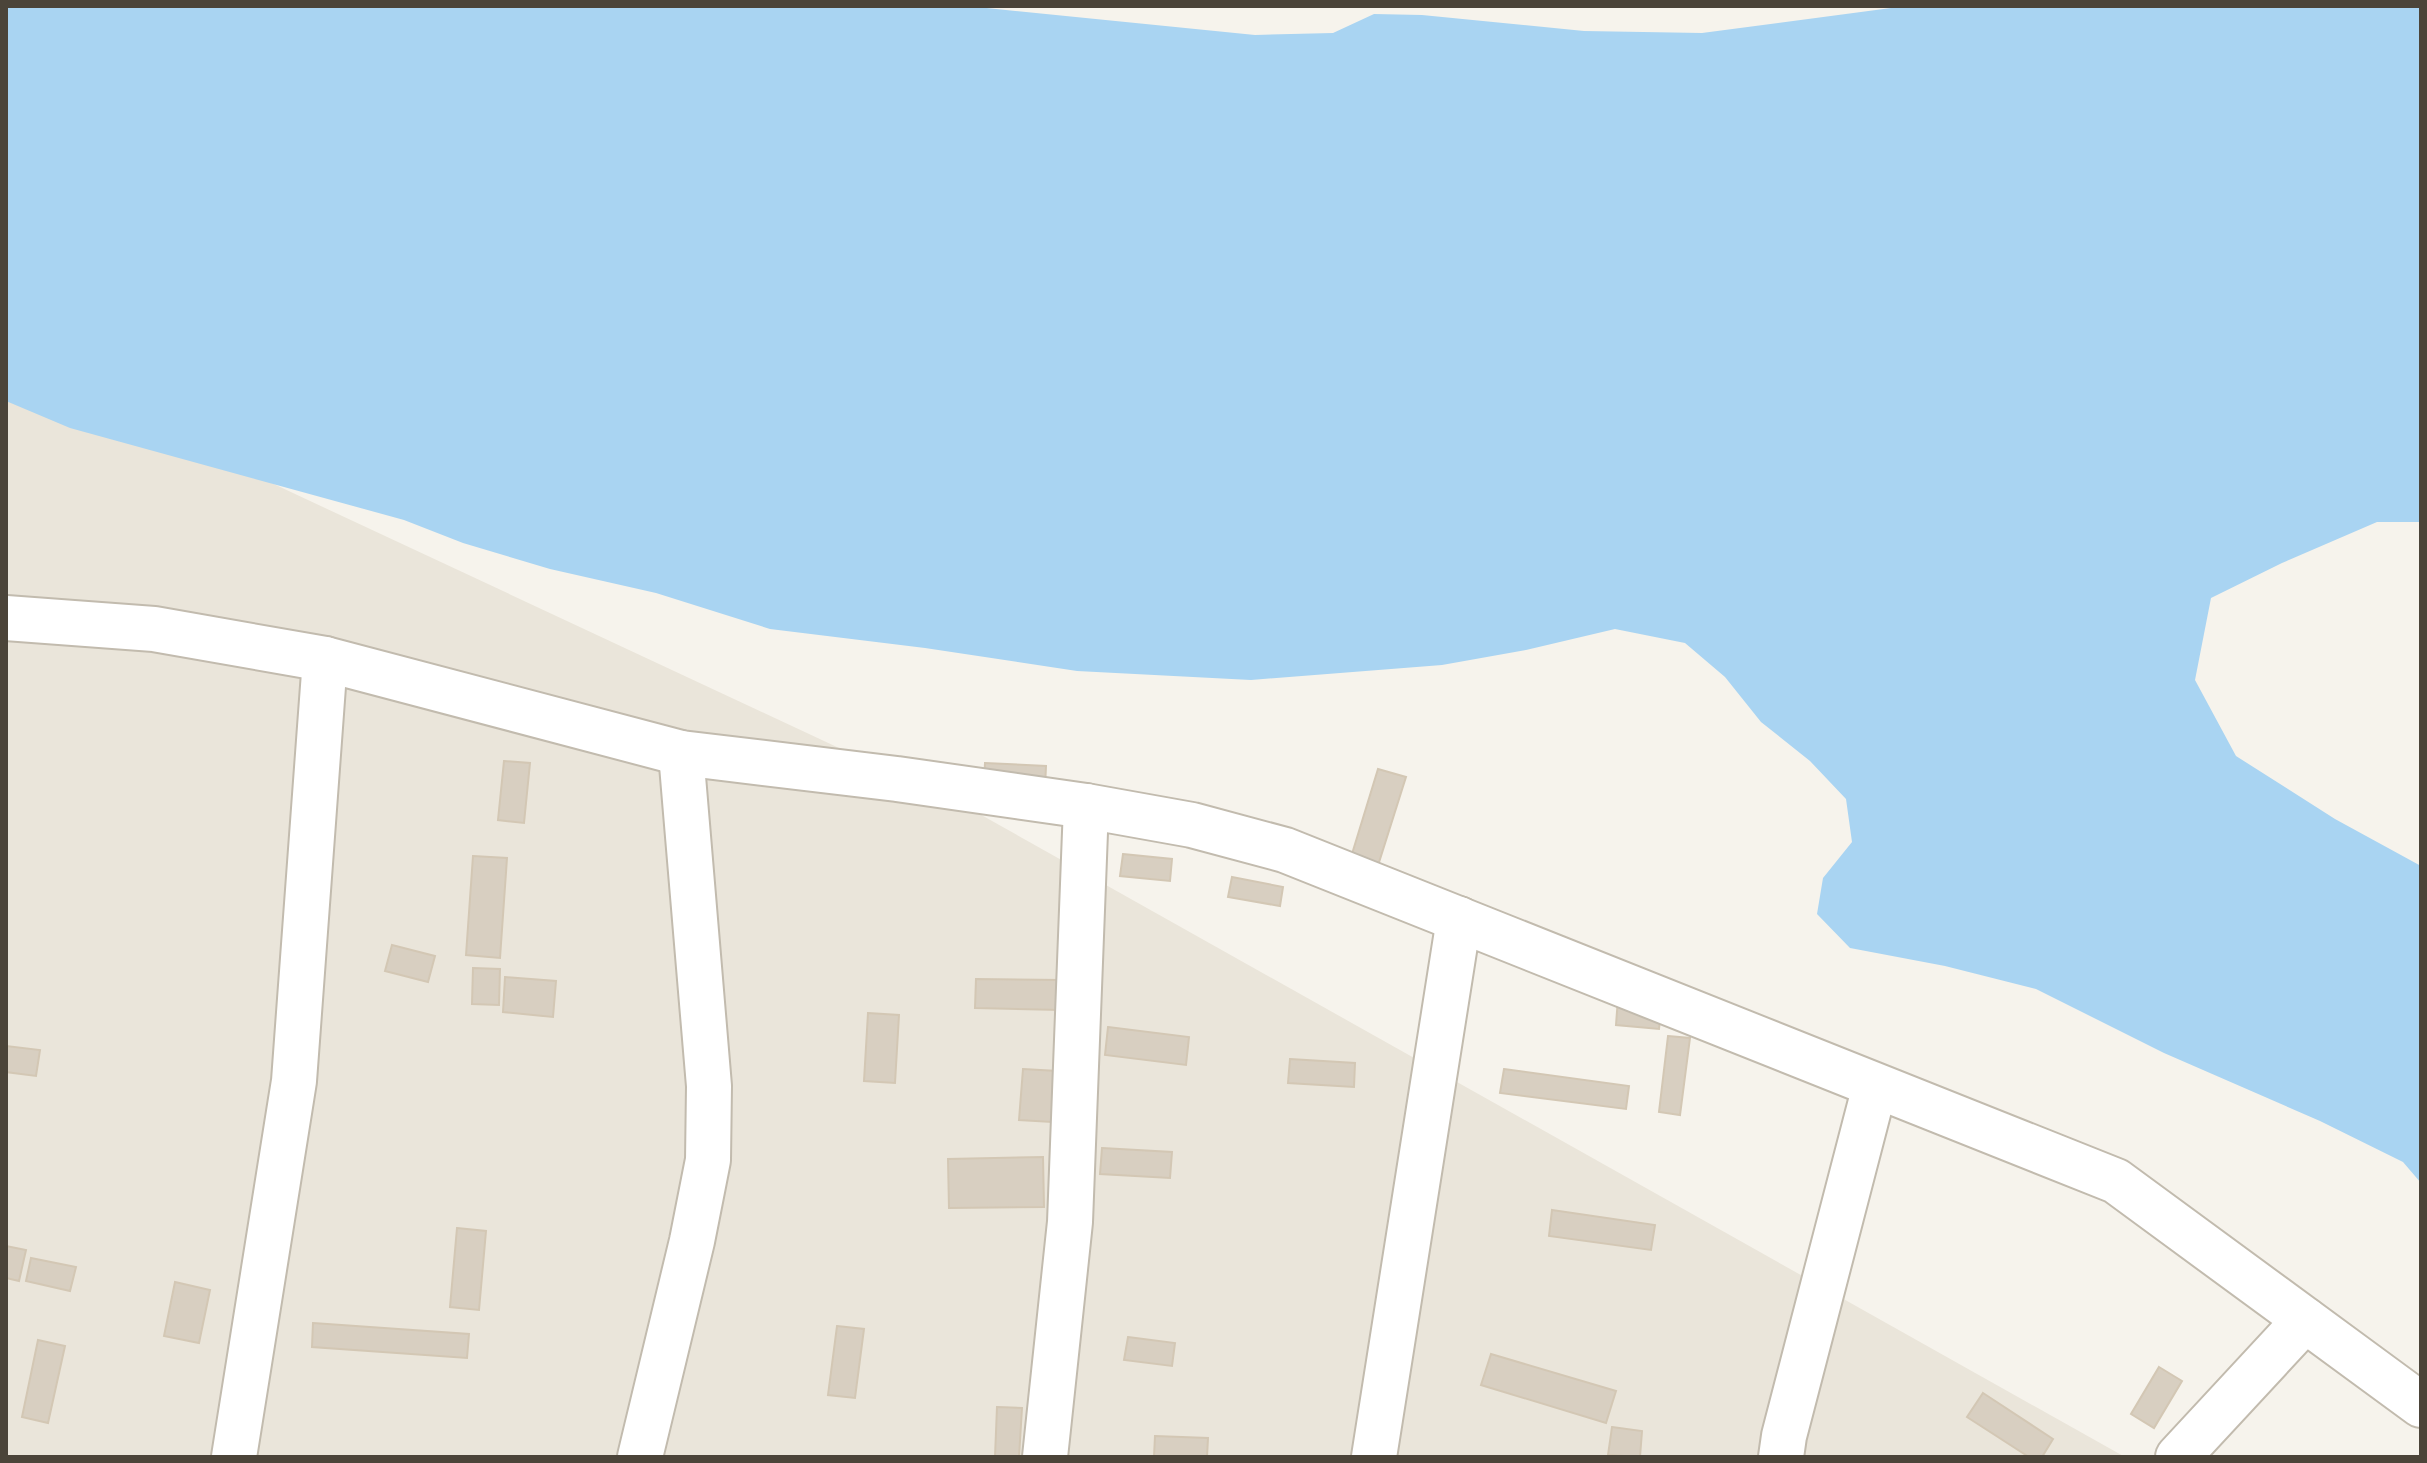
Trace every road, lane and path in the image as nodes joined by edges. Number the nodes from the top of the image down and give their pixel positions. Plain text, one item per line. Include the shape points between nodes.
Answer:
1 (6, 618) edge
2 (325, 659) junction
3 (681, 753) junction
4 (1086, 806) junction
5 (1459, 919) junction
6 (1875, 1086) junction
7 (2305, 1320) junction
8 (2421, 1405) edge
9 (234, 1457) edge
10 (640, 1457) edge
11 (1045, 1457) edge
12 (1374, 1457) edge
13 (1781, 1457) edge
14 (2178, 1457) edge

1 - 2 street via 154,629
2 - 3 street
2 - 9 street via 294,1081
3 - 4 street
3 - 10 street via 709,1086 708,1160
4 - 5 street via 1192,825 1285,850
4 - 11 street via 1070,1222
5 - 6 street
5 - 12 street
6 - 7 street via 2116,1181
6 - 13 street
7 - 8 street
7 - 14 street

